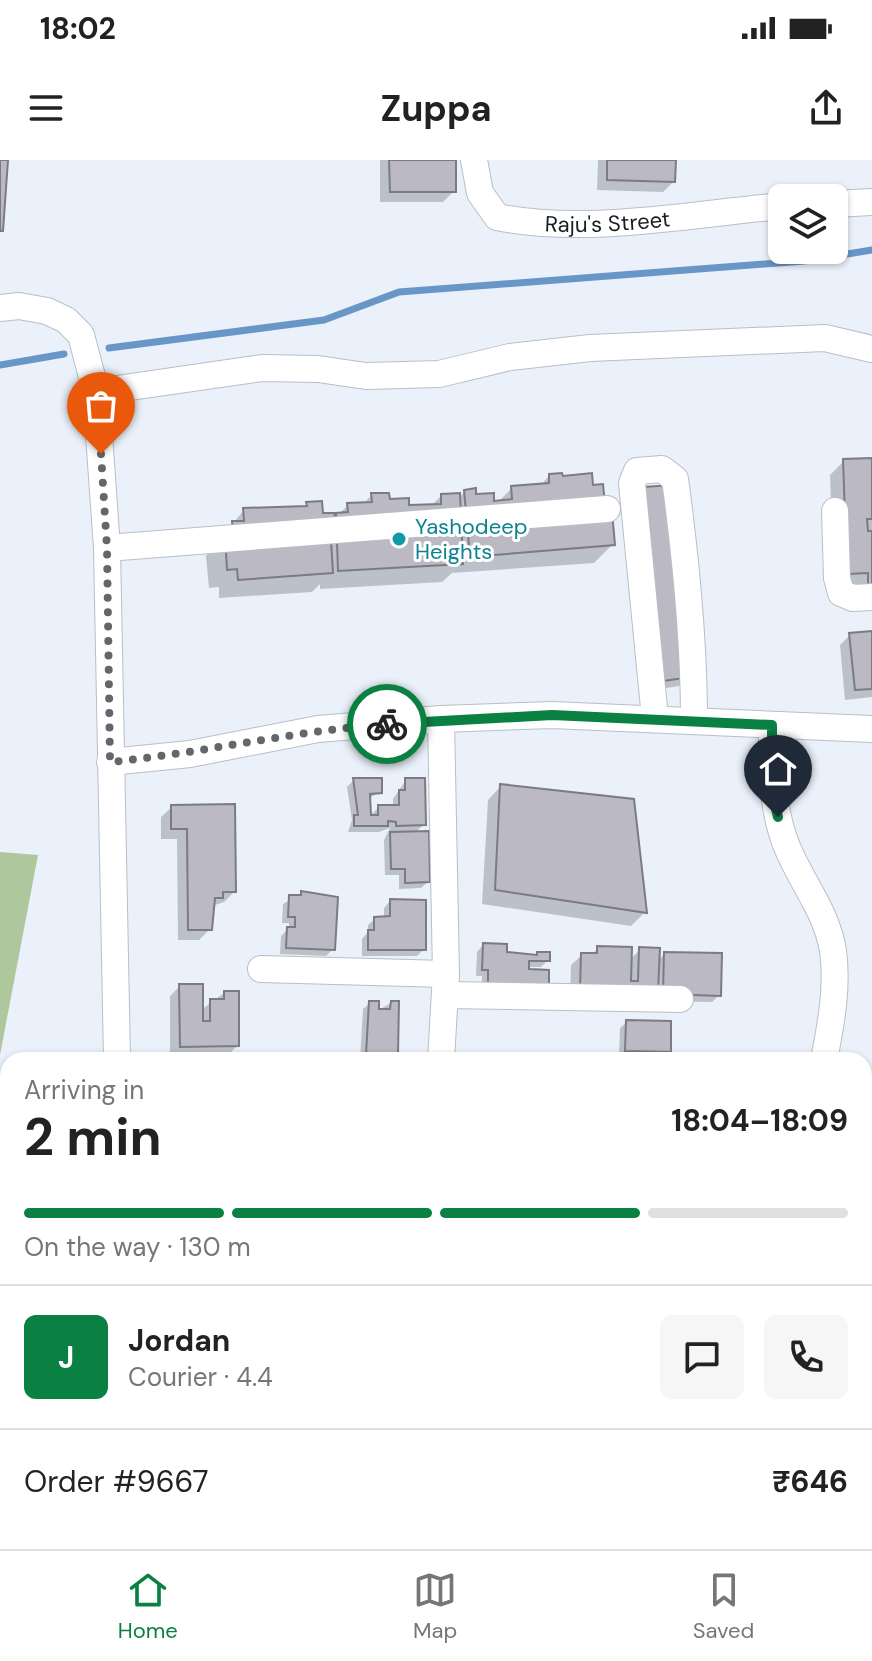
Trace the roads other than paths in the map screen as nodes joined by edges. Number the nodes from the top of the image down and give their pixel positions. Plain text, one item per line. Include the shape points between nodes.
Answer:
1 (474, 160) edge
2 (872, 202) edge
3 (848, 203) edge
4 (768, 207) edge
5 (0, 308) edge
6 (872, 349) edge
7 (96, 392) junction
8 (607, 509) dead end
9 (835, 511) dead end
10 (107, 548) junction
11 (872, 597) edge
12 (655, 718) junction
13 (441, 719) junction
14 (694, 720) junction
15 (772, 725) junction
16 (872, 729) edge
17 (110, 762) junction
18 (261, 969) dead end
19 (445, 985) junction
20 (680, 999) dead end
21 (117, 1052) edge
22 (441, 1052) edge
23 (826, 1052) edge

1 - 4 street, Raju's Street via 480,193 497,217 530,224
2 - 3 street
5 - 7 street via 47,311 66,320 81,335
6 - 7 street via 825,338 590,348 510,357 439,374 366,376 262,368
7 - 10 street
8 - 10 street
9 - 11 street via 841,593
10 - 17 street
12 - 13 street
12 - 14 street
12 - 14 street via 632,483 637,471 662,469 675,479 683,537 694,641
13 - 17 street via 318,729 190,754
13 - 19 street
14 - 15 street
15 - 16 street
15 - 23 street via 772,793 784,841 833,950 834,1010
17 - 21 street
18 - 19 street
19 - 20 street
19 - 22 street

